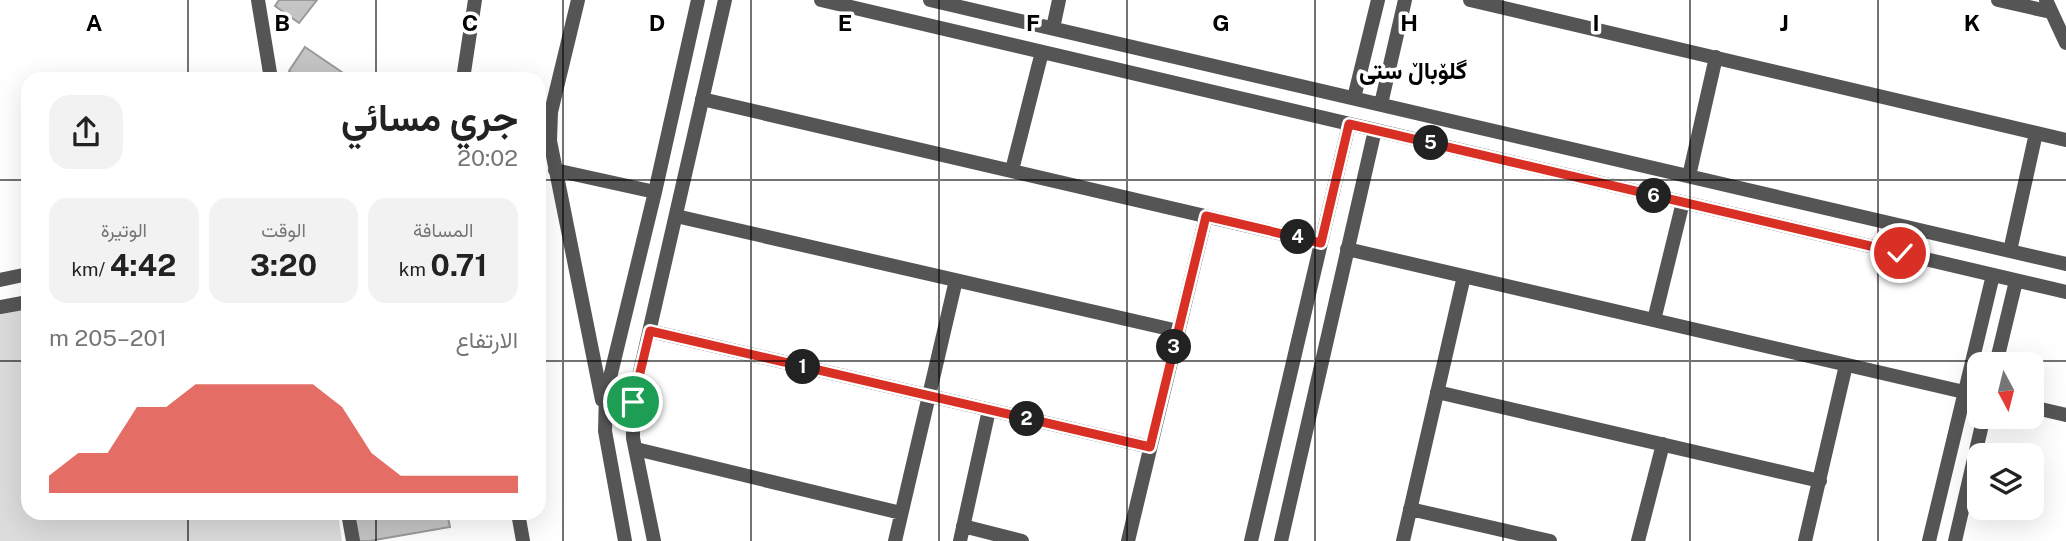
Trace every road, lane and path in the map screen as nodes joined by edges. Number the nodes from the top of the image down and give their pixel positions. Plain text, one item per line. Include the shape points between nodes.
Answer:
1 (258, 0) edge
2 (475, 0) edge
3 (578, 0) edge
4 (698, 0) edge
5 (725, 0) edge
6 (821, 0) edge
7 (930, 0) edge
8 (1059, 0) edge
9 (1378, 0) edge
10 (1405, 0) edge
11 (1470, 0) edge
12 (1998, 0) edge
13 (1527, 6) edge
14 (2048, 6) edge
15 (1052, 28) junction
16 (2066, 43) edge
17 (1042, 52) junction
18 (1716, 57) junction
19 (270, 72) edge
20 (464, 72) edge
21 (1354, 97) junction
22 (702, 99) junction
23 (1381, 104) junction
24 (1349, 124) junction
25 (1375, 130) junction
26 (2036, 133) junction
27 (2066, 140) edge
28 (555, 170) junction
29 (1012, 170) junction
30 (1689, 176) junction
31 (655, 192) junction
32 (1682, 202) junction
33 (1813, 205) junction
34 (676, 216) junction
35 (1206, 216) junction
36 (1808, 231) junction
37 (1321, 243) junction
38 (1347, 249) junction
39 (2010, 251) junction
40 (2066, 264) edge
41 (1993, 275) junction
42 (21, 276) edge
43 (1464, 276) junction
44 (0, 280) edge
45 (956, 280) junction
46 (2016, 281) junction
47 (2066, 292) edge
48 (21, 303) edge
49 (0, 307) edge
50 (1654, 320) junction
51 (650, 331) junction
52 (1178, 331) junction
53 (1999, 352) edge
54 (1846, 365) junction
55 (1437, 392) junction
56 (1965, 392) junction
57 (929, 396) junction
58 (989, 410) junction
59 (2044, 410) edge
60 (604, 412) junction
61 (2066, 415) edge
62 (1981, 429) edge
63 (1662, 444) junction
64 (1150, 447) junction
65 (636, 449) junction
66 (1820, 481) junction
67 (1410, 509) junction
68 (901, 513) junction
69 (349, 520) edge
70 (519, 520) edge
71 (961, 534) edge
72 (353, 541) edge
73 (523, 541) edge
74 (625, 541) edge
75 (654, 541) edge
76 (895, 541) edge
77 (1022, 541) edge
78 (1128, 541) edge
79 (1251, 541) edge
80 (1281, 541) edge
81 (1402, 541) edge
82 (1550, 541) edge
83 (1638, 541) edge
84 (1805, 541) edge
85 (1929, 541) edge
86 (1955, 541) edge

1 - 19 street
2 - 20 street
3 - 28 street via 551,112
4 - 31 street
5 - 22 street
6 - 17 street
7 - 15 street
8 - 15 street
9 - 21 street
10 - 23 street
11 - 13 street
12 - 14 street
13 - 18 street
14 - 16 street
15 - 21 street
17 - 24 street
17 - 29 street
18 - 26 street
18 - 30 street
21 - 23 street
22 - 29 street
22 - 34 street
23 - 30 street
24 - 25 street
24 - 37 street
25 - 32 street
25 - 38 street
26 - 27 street
26 - 39 street
28 - 31 street
28 - 60 street
29 - 35 street
30 - 33 street
31 - 60 street
32 - 36 street
32 - 50 street
33 - 36 street
33 - 39 street
34 - 45 street
34 - 51 street
35 - 37 street
35 - 52 street
36 - 41 street
37 - 79 street
38 - 43 street
38 - 80 street
39 - 40 street
41 - 46 street
41 - 56 street
42 - 44 street
43 - 50 street
43 - 55 street
45 - 52 street
45 - 57 street
46 - 47 street
46 - 53 street
48 - 49 street
50 - 54 street
51 - 57 street
51 - 65 street via 633,402
52 - 64 street
54 - 56 street
54 - 66 street
55 - 63 street
55 - 67 street
56 - 85 street
57 - 58 street
57 - 68 street
58 - 64 street
58 - 71 street
59 - 61 street
60 - 74 street
62 - 86 street
63 - 66 street
63 - 83 street
64 - 78 street
65 - 68 street
65 - 75 street
66 - 84 street
67 - 81 street
67 - 82 street
68 - 76 street
69 - 72 street
70 - 73 street
71 - 77 street

